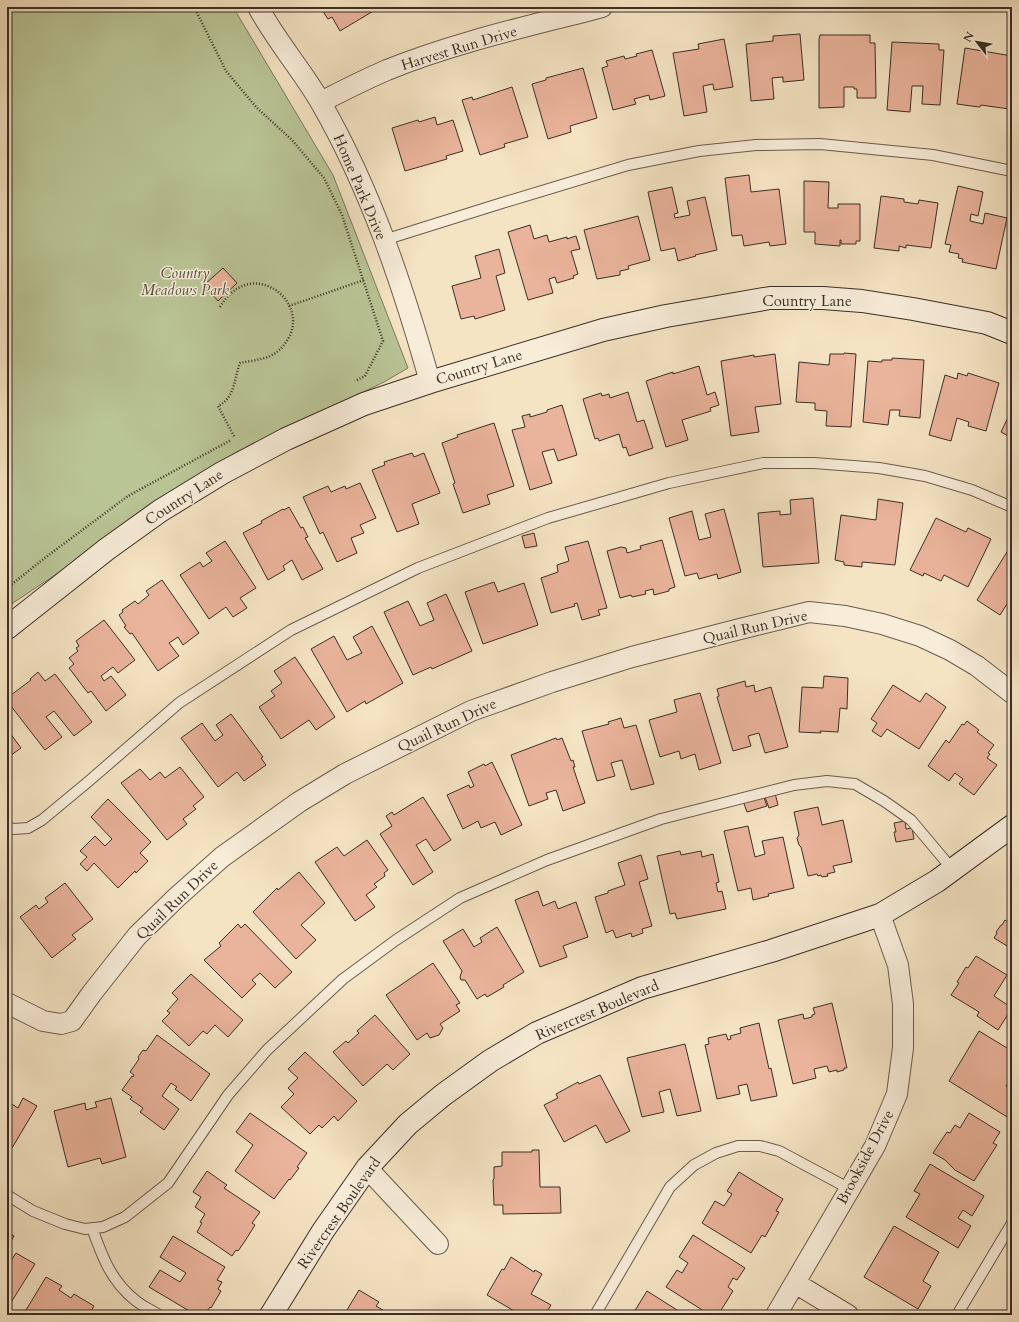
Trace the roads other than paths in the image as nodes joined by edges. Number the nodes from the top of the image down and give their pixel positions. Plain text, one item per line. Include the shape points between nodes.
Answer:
1 (258, 7) edge
2 (602, 7) edge
3 (321, 102) junction
4 (1012, 171) edge
5 (384, 240) junction
6 (1012, 333) edge
7 (430, 382) junction
8 (1012, 508) edge
9 (7, 628) edge
10 (1012, 693) edge
11 (1012, 826) edge
12 (7, 827) edge
13 (953, 870) junction
14 (880, 915) junction
15 (7, 1003) edge
16 (367, 1168) junction
17 (850, 1189) junction
18 (7, 1195) edge
19 (1012, 1223) edge
20 (92, 1228) junction
21 (438, 1244) dead end
22 (795, 1282) junction
23 (159, 1315) edge
24 (271, 1315) edge
25 (595, 1315) edge
26 (776, 1315) edge
27 (848, 1315) edge
28 (957, 1315) edge

1 - 3 street, Home Park Drive
2 - 3 street, Harvest Run Drive via 498,34 434,54 388,70
3 - 5 street, Home Park Drive via 342,141
4 - 5 lane via 933,154 820,144 756,145 699,151 628,165
5 - 7 street, Home Park Drive
6 - 7 street, Country Lane via 987,323 862,301 770,298 603,330
7 - 9 street, Country Lane via 364,404 286,439 222,473 160,511 107,549
8 - 12 lane via 972,490 925,476 836,464 763,463 668,483 548,518 418,568 291,630 179,703 42,820 28,828
10 - 15 street, Quail Run Drive via 977,666 920,636 867,620 809,612 632,657 471,710 345,774 299,802 222,858 177,897 137,936 72,1021 61,1024 43,1021
11 - 13 street, Rivercrest Boulevard
13 - 14 street, Rivercrest Boulevard
13 - 20 lane via 911,820 855,784 827,781 794,785 661,819 547,860 460,898 343,979 267,1050 228,1095 168,1184 125,1217 103,1227
14 - 16 street, Rivercrest Boulevard via 771,951 642,988 537,1033 490,1061 443,1095 408,1124
14 - 17 street, Brookside Drive via 898,965 903,1048 897,1094 875,1146
16 - 21 street
16 - 24 street, Rivercrest Boulevard via 323,1231
17 - 22 street, Brookside Drive
17 - 25 lane via 779,1151 760,1146 738,1146 716,1153 694,1165 670,1187
18 - 20 lane via 33,1211 65,1224 85,1229
19 - 28 lane
20 - 23 lane via 105,1264 118,1283 135,1300
22 - 26 street, Brookside Drive
22 - 27 street

